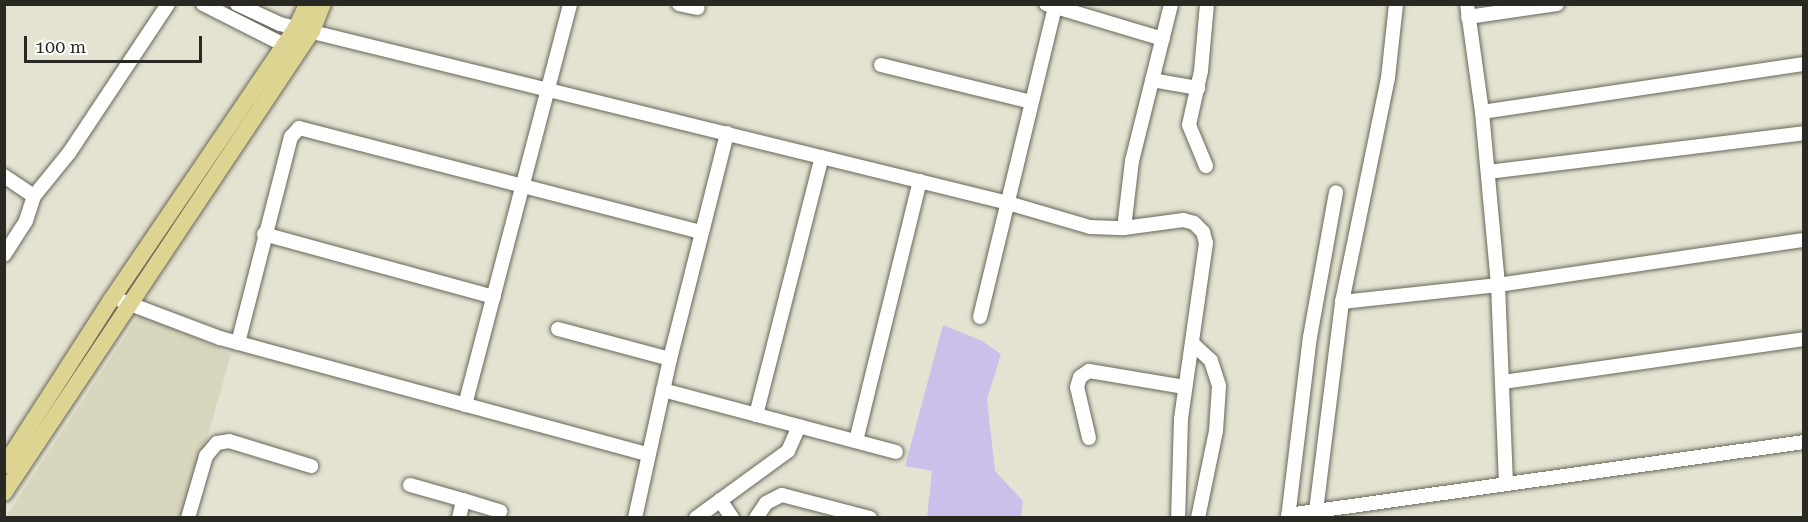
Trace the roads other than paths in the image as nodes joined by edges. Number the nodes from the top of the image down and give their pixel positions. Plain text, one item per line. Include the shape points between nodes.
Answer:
1 (168, 4) edge
2 (203, 4) edge
3 (237, 4) edge
4 (307, 4) edge
5 (323, 4) edge
6 (570, 4) edge
7 (679, 4) edge
8 (1171, 4) edge
9 (1208, 4) edge
10 (1396, 4) edge
11 (1557, 4) edge
12 (1052, 5) edge
13 (698, 8) dead end
14 (1467, 11) edge
15 (304, 29) junction
16 (1163, 39) junction
17 (284, 45) junction
18 (1803, 64) edge
19 (881, 65) dead end
20 (1152, 80) junction
21 (1198, 88) junction
22 (548, 91) junction
23 (1032, 102) junction
24 (1482, 112) junction
25 (1803, 133) edge
26 (727, 134) junction
27 (822, 157) junction
28 (1206, 166) dead end
29 (1488, 172) junction
30 (4, 176) edge
31 (920, 181) junction
32 (523, 185) junction
33 (1336, 192) dead end
34 (34, 196) junction
35 (1008, 203) junction
36 (1124, 228) junction
37 (701, 232) junction
38 (264, 234) junction
39 (1803, 240) edge
40 (4, 255) edge
41 (1498, 285) junction
42 (494, 297) junction
43 (111, 300) junction
44 (129, 302) junction
45 (1342, 302) junction
46 (980, 317) dead end
47 (558, 329) dead end
48 (1337, 333) junction
49 (1310, 337) junction
50 (1803, 339) edge
51 (238, 343) junction
52 (1192, 343) junction
53 (670, 359) junction
54 (1503, 382) junction
55 (1185, 387) junction
56 (663, 390) junction
57 (465, 405) junction
58 (756, 415) junction
59 (799, 426) junction
60 (1089, 438) dead end
61 (856, 441) junction
62 (1803, 442) edge
63 (896, 452) dead end
64 (648, 454) junction
65 (4, 466) edge
66 (311, 466) dead end
67 (1506, 484) junction
68 (410, 485) dead end
69 (4, 493) edge
70 (463, 500) junction
71 (720, 500) junction
72 (500, 511) dead end
73 (1316, 511) junction
74 (1288, 516) edge
75 (188, 518) edge
76 (459, 518) edge
77 (635, 518) edge
78 (696, 518) edge
79 (732, 518) edge
80 (756, 518) edge
81 (870, 518) edge
82 (1178, 518) edge
83 (1198, 518) edge

1 - 34 street via 69,153
2 - 17 street
3 - 15 street
4 - 15 main road
5 - 15 main road
6 - 22 street
7 - 13 street
8 - 16 street
9 - 21 street
10 - 45 street via 1386,88
11 - 14 street
12 - 16 street
12 - 23 street
14 - 24 street
15 - 17 main road
15 - 22 street
15 - 44 main road
16 - 20 street
17 - 43 main road
18 - 24 street
19 - 23 street
20 - 21 street
20 - 36 street via 1132,161
21 - 28 street via 1189,132
22 - 26 street
22 - 32 street
23 - 35 street
24 - 29 street
25 - 29 street
26 - 27 street
26 - 37 street
27 - 31 street
27 - 58 street
29 - 41 street
30 - 34 street
31 - 35 street
31 - 61 street
32 - 37 street
32 - 38 street via 299,128 291,136
32 - 42 street
33 - 49 street
34 - 40 street via 26,221
35 - 36 street via 1090,227
35 - 46 street
36 - 52 street via 1183,220 1194,223 1203,232 1206,243
37 - 53 street
38 - 42 street
38 - 51 street
39 - 41 street
41 - 45 street
41 - 54 street
42 - 57 street
43 - 44 street
43 - 65 main road
44 - 51 street
44 - 69 main road
45 - 48 street
47 - 53 street
48 - 49 street
48 - 73 street
49 - 74 street
50 - 54 street
51 - 57 street
52 - 55 street
52 - 83 street via 1211,361 1219,386 1216,431
53 - 56 street
54 - 67 street
55 - 60 street via 1089,371 1080,377 1077,387
55 - 82 street
56 - 58 street
56 - 64 street
57 - 64 street
58 - 59 street
59 - 61 street
59 - 71 street via 788,452
61 - 63 street
62 - 67 street
64 - 77 street
66 - 75 street via 229,441 217,443 206,456
67 - 73 street
68 - 70 street
70 - 72 street
70 - 76 street
71 - 78 street
71 - 79 street
73 - 74 street
80 - 81 street via 766,503 782,495

